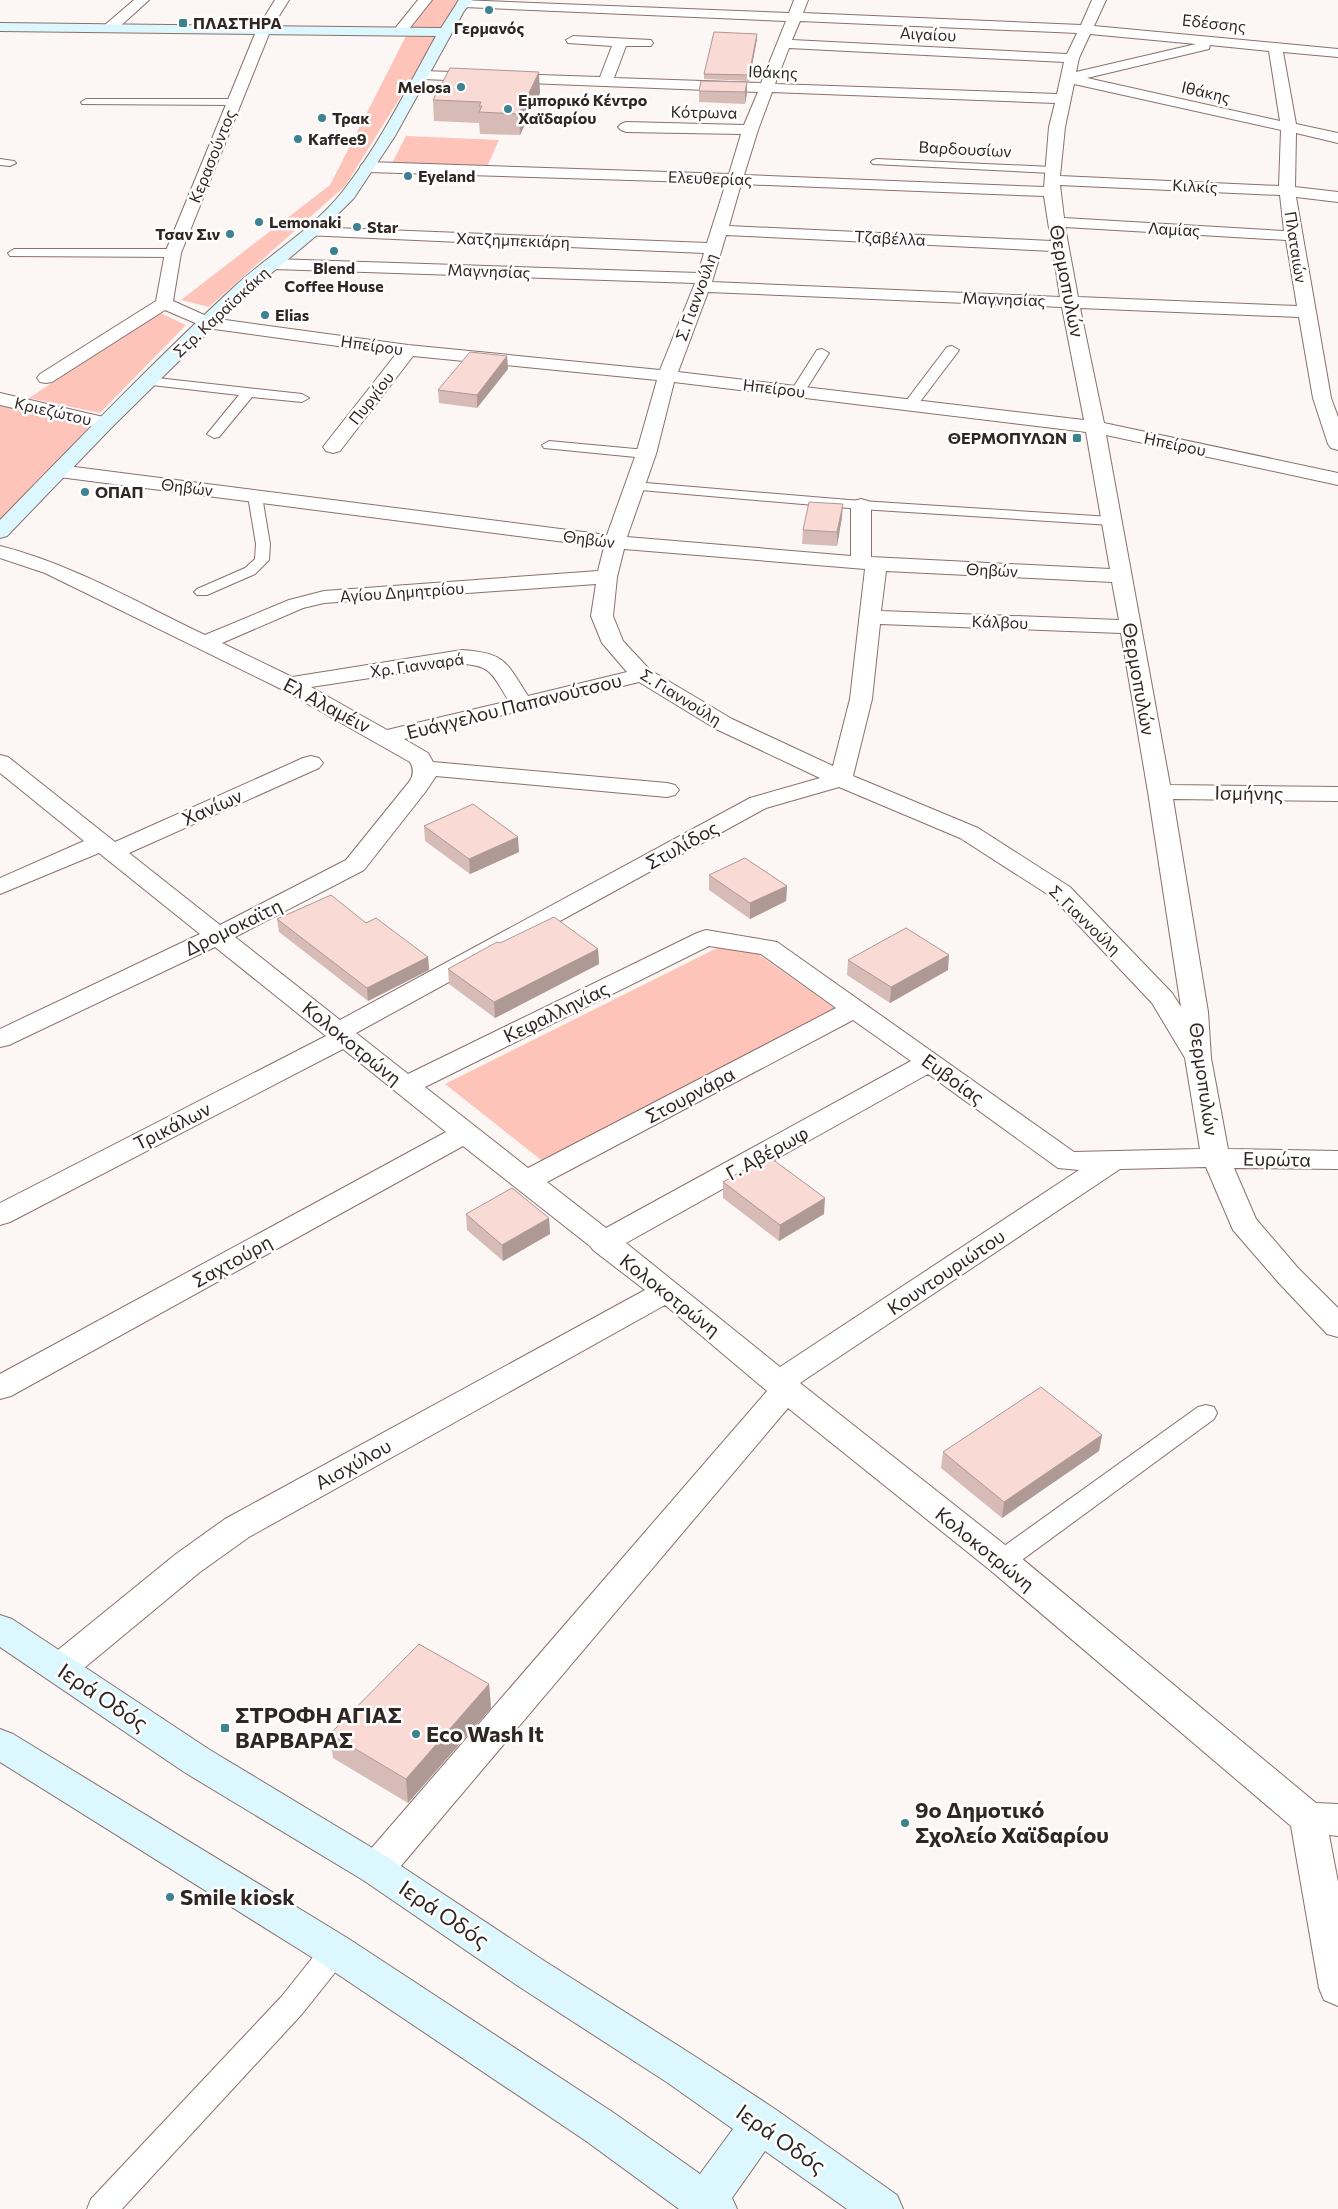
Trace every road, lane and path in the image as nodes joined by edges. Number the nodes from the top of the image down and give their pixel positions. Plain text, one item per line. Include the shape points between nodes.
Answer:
1 (142, 0) edge
2 (282, 0) edge
3 (425, 0) edge
4 (800, 0) edge
5 (1100, 0) edge
6 (465, 1) edge
7 (795, 16) junction
8 (0, 27) edge
9 (111, 27) junction
10 (264, 29) junction
11 (1086, 29) junction
12 (400, 31) junction
13 (446, 32) junction
14 (573, 40) dead end
15 (1225, 41) junction
16 (622, 42) junction
17 (646, 43) dead end
18 (783, 44) junction
19 (1275, 47) junction
20 (1338, 53) edge
21 (1072, 58) junction
22 (422, 75) junction
23 (1067, 78) junction
24 (605, 82) junction
25 (766, 90) junction
26 (1062, 99) junction
27 (86, 102) dead end
28 (234, 102) junction
29 (626, 127) dead end
30 (1289, 128) junction
31 (750, 130) junction
32 (1338, 138) edge
33 (877, 162) dead end
34 (368, 167) junction
35 (734, 179) junction
36 (1052, 181) junction
37 (1287, 191) junction
38 (1338, 197) edge
39 (1055, 222) junction
40 (720, 230) junction
41 (312, 232) junction
42 (1293, 236) junction
43 (1060, 246) junction
44 (715, 248) junction
45 (14, 253) dead end
46 (174, 253) junction
47 (273, 264) junction
48 (704, 283) junction
49 (1070, 302) junction
50 (164, 303) junction
51 (1306, 312) junction
52 (207, 323) junction
53 (408, 350) junction
54 (952, 350) dead end
55 (822, 353) dead end
56 (666, 376) junction
57 (46, 378) dead end
58 (148, 381) junction
59 (798, 391) junction
60 (249, 392) junction
61 (302, 398) dead end
62 (0, 399) edge
63 (1330, 399) edge
64 (911, 404) junction
65 (105, 423) junction
66 (1096, 427) junction
67 (214, 434) dead end
68 (1338, 444) edge
69 (549, 445) dead end
70 (333, 447) dead end
71 (646, 454) junction
72 (59, 471) junction
73 (1338, 479) edge
74 (634, 486) junction
75 (255, 496) junction
76 (862, 505) junction
77 (1111, 521) junction
78 (0, 532) edge
79 (615, 542) junction
80 (0, 552) edge
81 (868, 563) junction
82 (607, 576) junction
83 (1121, 576) junction
84 (202, 592) dead end
85 (871, 617) junction
86 (1130, 627) junction
87 (204, 643) junction
88 (642, 675) junction
89 (289, 684) junction
90 (523, 705) junction
91 (386, 737) junction
92 (0, 762) edge
93 (312, 763) dead end
94 (425, 768) junction
95 (841, 779) junction
96 (667, 790) dead end
97 (1160, 792) junction
98 (1338, 794) edge
99 (107, 848) junction
100 (0, 887) edge
101 (217, 936) junction
102 (706, 938) joint
103 (855, 1009) junction
104 (342, 1035) junction
105 (0, 1039) edge
106 (1198, 1058) junction
107 (930, 1062) junction
108 (406, 1086) junction
109 (465, 1133) junction
110 (1216, 1158) junction
111 (1114, 1160) junction
112 (1338, 1160) edge
113 (526, 1181) junction
114 (0, 1215) edge
115 (603, 1243) junction
116 (667, 1291) junction
117 (1338, 1326) edge
118 (782, 1386) junction
119 (0, 1388) edge
120 (1206, 1413) dead end
121 (1002, 1561) junction
122 (0, 1629) edge
123 (60, 1668) junction
124 (0, 1744) edge
125 (1323, 1819) edge
126 (376, 1869) junction
127 (335, 1951) junction
128 (1338, 1988) edge
129 (761, 2124) junction
130 (707, 2207) edge
131 (102, 2209) edge
132 (882, 2209) edge

1 - 9 street
2 - 10 street, Κερασούντος
3 - 12 street
4 - 7 street, Σ. Γιαννούλη
5 - 11 street, Θερμοπυλών
6 - 7 street, Εδέσσης
6 - 13 main road, Στρ. Καραϊσκάκη
7 - 11 street, Εδέσσης
7 - 18 street, Σ. Γιαννούλη
8 - 9 main road
9 - 10 main road
10 - 12 main road
10 - 28 street, Κερασούντος
11 - 15 street, Εδέσσης
11 - 21 street, Θερμοπυλών
12 - 13 main road
13 - 22 main road, Στρ. Καραϊσκάκη
14 - 16 street
15 - 19 street, Εδέσσης
15 - 23 street
16 - 17 street
16 - 24 street
18 - 21 street, Αιγαίου
18 - 25 street, Σ. Γιαννούλη
19 - 20 street, Εδέσσης
19 - 30 street, Πλαταιών
21 - 23 street, Θερμοπυλών
22 - 24 street, Ιθάκης
22 - 34 main road, Στρ. Καραϊσκάκη
23 - 26 street, Θερμοπυλών
23 - 30 street, Ιθάκης
24 - 25 street, Ιθάκης
25 - 26 street, Ιθάκης
25 - 31 street, Σ. Γιαννούλη
26 - 36 street, Θερμοπυλών
27 - 28 lane
28 - 46 street, Κερασούντος
29 - 31 street, Κότρωνα
30 - 32 street, Ιθάκης
30 - 37 street, Πλαταιών
31 - 35 street, Σ. Γιαννούλη
33 - 36 lane, Βαρδουσίων
34 - 35 street, Ελευθερίας
34 - 41 main road, Στρ. Καραϊσκάκη via 348,195
35 - 36 street, Ελευθερίας
35 - 40 street, Σ. Γιαννούλη
36 - 37 street, Κιλκίς
36 - 39 street, Θερμοπυλών
37 - 38 street, Κιλκίς
37 - 42 street, Πλαταιών
39 - 42 street, Λαμίας
39 - 43 street, Θερμοπυλών
40 - 43 street, Τζαβέλλα
40 - 44 street, Σ. Γιαννούλη
41 - 44 street, Χατζημπεκιάρη
41 - 47 main road, Στρ. Καραϊσκάκη
42 - 51 street, Πλαταιών
43 - 49 street, Θερμοπυλών
44 - 48 street, Σ. Γιαννούλη
45 - 46 lane
46 - 50 street, Κερασούντος
47 - 48 street, Μαγνησίας
47 - 52 main road, Στρ. Καραϊσκάκη
48 - 49 street, Μαγνησίας
48 - 56 street, Σ. Γιαννούλη
49 - 51 street, Μαγνησίας
49 - 66 street, Θερμοπυλών
50 - 52 street
50 - 57 street
51 - 63 street, Πλαταιών
52 - 53 street, Ηπείρου
52 - 58 main road, Στρ. Καραϊσκάκη
53 - 56 street, Ηπείρου
53 - 70 street, Πυργίου
54 - 64 lane
55 - 59 lane
56 - 59 street, Ηπείρου
56 - 71 street, Σ. Γιαννούλη
58 - 60 lane
58 - 65 main road, Στρ. Καραϊσκάκη
59 - 64 street, Ηπείρου
60 - 61 lane
60 - 67 lane
62 - 65 street, Κριεζώτου
63 - 68 street, Πλαταιών
64 - 66 street, Ηπείρου
65 - 72 main road, Στρ. Καραϊσκάκη
66 - 73 street, Ηπείρου
66 - 77 street, Θερμοπυλών
69 - 71 lane
71 - 74 street, Σ. Γιαννούλη
72 - 75 street, Θηβών
72 - 78 main road, Στρ. Καραϊσκάκη
74 - 76 lane
74 - 79 street, Σ. Γιαννούλη
75 - 79 street, Θηβών
75 - 84 lane via 263,544 262,560 250,571
76 - 77 lane
76 - 81 street
77 - 83 street, Θερμοπυλών
79 - 81 street, Θηβών
79 - 82 street, Σ. Γιαννούλη
80 - 87 street, Ελ Αλαμέιν via 52,569
81 - 83 street, Θηβών
81 - 85 street
82 - 87 street, Αγίου Δημητρίου via 324,597 296,604
82 - 88 street, Σ. Γιαννούλη via 602,616 612,643
83 - 86 street, Θερμοπυλών
85 - 86 street, Κάλβου
85 - 95 street via 861,699
86 - 97 street, Θερμοπυλών
87 - 89 street, Ελ Αλαμέιν
88 - 90 street, Ευάγγελου Παπανούτσου
88 - 95 street, Σ. Γιαννούλη via 724,724
89 - 90 street, Χρ. Γιανναρά via 462,657 481,658 497,665
89 - 91 street, Ελ Αλαμέιν
90 - 91 street, Ευάγγελου Παπανούτσου
91 - 94 street, Ελ Αλαμέιν via 420,758
92 - 99 street, Κολοκοτρώνη
93 - 99 street, Χανίων
94 - 96 street
94 - 101 street, Δρομοκαϊτη via 418,786 355,865
95 - 104 street, Στυλίδος via 758,803
95 - 106 street, Σ. Γιαννούλη via 968,833 1061,892 1164,999
97 - 98 street, Ισμήνης
97 - 106 street, Θερμοπυλών via 1195,1012
99 - 100 street, Χανίων
99 - 101 street, Κολοκοτρώνη
101 - 104 street, Κολοκοτρώνη
101 - 105 street, Δρομοκαϊτη
102 - 103 street, Ευβοίας via 768,947
102 - 108 street, Κεφαλληνίας
103 - 107 street, Ευβοίας
103 - 113 street, Στουρνάρα
104 - 108 street, Κολοκοτρώνη
104 - 114 street, Τρικάλων
106 - 110 street, Θερμοπυλών
107 - 111 street, Ευβοίας via 1068,1161
107 - 115 street, Γ. Αβέρωφ
108 - 109 street, Κολοκοτρώνη
109 - 113 street, Κολοκοτρώνη
109 - 119 street, Σαχτούρη
110 - 111 street, Ευβοίας
110 - 112 street, Ευρώτα
110 - 117 street, Θερμοπυλών via 1244,1223
111 - 118 street, Κουντουριώτου
113 - 115 street, Κολοκοτρώνη
115 - 116 street, Κολοκοτρώνη
116 - 118 street, Κολοκοτρώνη
116 - 123 street, Αισχύλου via 237,1528 188,1563
118 - 121 street, Κολοκοτρώνη
118 - 126 street, Κουντουριώτου
120 - 121 lane
121 - 125 street, Κολοκοτρώνη
122 - 123 main road, Ιερά Οδός
123 - 126 main road, Ιερά Οδός via 197,1761
124 - 127 main road
125 - 128 street
126 - 129 main road, Ιερά Οδός
127 - 130 main road via 600,2127
127 - 131 lane via 292,2005
129 - 130 main road
129 - 132 main road, Ιερά Οδός

